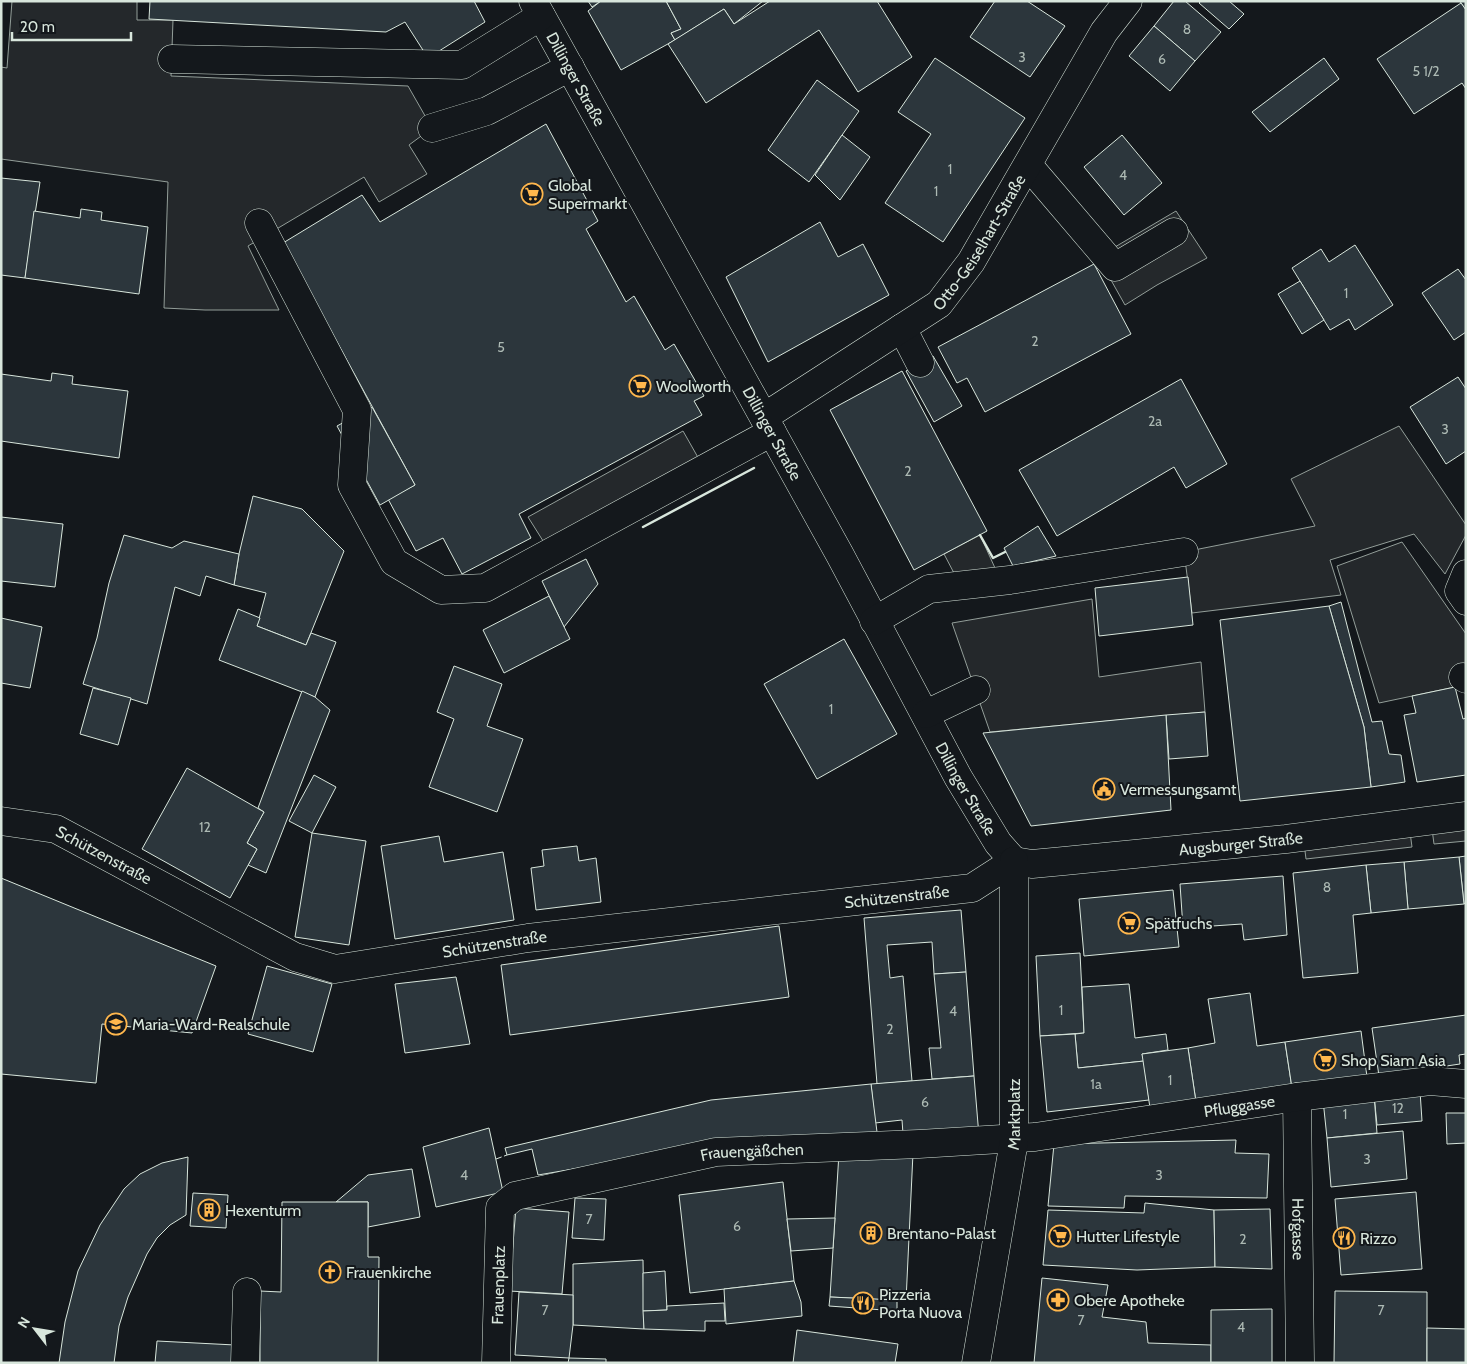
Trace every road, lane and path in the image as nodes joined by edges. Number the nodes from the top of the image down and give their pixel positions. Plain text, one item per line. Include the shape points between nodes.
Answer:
1 (1128, 1) edge
2 (537, 9) edge
3 (172, 59) dead end
4 (570, 67) junction
5 (432, 128) dead end
6 (1028, 165) junction
7 (259, 223) dead end
8 (1174, 232) dead end
9 (902, 328) junction
10 (920, 363) dead end
11 (768, 424) junction
12 (1184, 552) dead end
13 (874, 621) junction
14 (976, 690) dead end
15 (926, 714) junction
16 (1466, 816) edge
17 (1, 821) edge
18 (1014, 861) junction
19 (1466, 1084) edge
20 (1297, 1097) junction
21 (1013, 1138) junction
22 (500, 1208) joint
23 (246, 1292) dead end
24 (245, 1363) edge
25 (496, 1363) edge
26 (976, 1363) edge
27 (1300, 1363) edge

1 - 6 street, Otto-Geiselhart-Straße via 1104,32
2 - 3 street via 462,65
2 - 4 street, Dillinger Straße
4 - 5 street via 486,111
4 - 11 street, Dillinger Straße
6 - 8 street via 1115,266
6 - 9 street, Otto-Geiselhart-Straße via 971,262 939,304
7 - 11 street, Otto-Geiselhart-Straße via 358,410 352,485 394,562 441,590 485,588
9 - 10 street
9 - 11 street, Otto-Geiselhart-Straße
11 - 13 street, Dillinger Straße
12 - 13 street via 930,590
13 - 15 street, Dillinger Straße
14 - 15 street
15 - 18 street, Dillinger Straße via 958,777 998,844
16 - 18 street, Augsburger Straße via 1286,839 1032,864
17 - 18 street, Schützenstraße via 56,829 296,957 334,969 528,938 972,888
18 - 21 street, Marktplatz
19 - 20 street, Pfluggasse via 1430,1081
20 - 21 street, Pfluggasse
20 - 27 street, Hofgasse
21 - 22 street, Frauengäßchen via 716,1152 515,1196
21 - 26 street, Marktplatz
22 - 25 street, Frauenplatz
23 - 24 street

